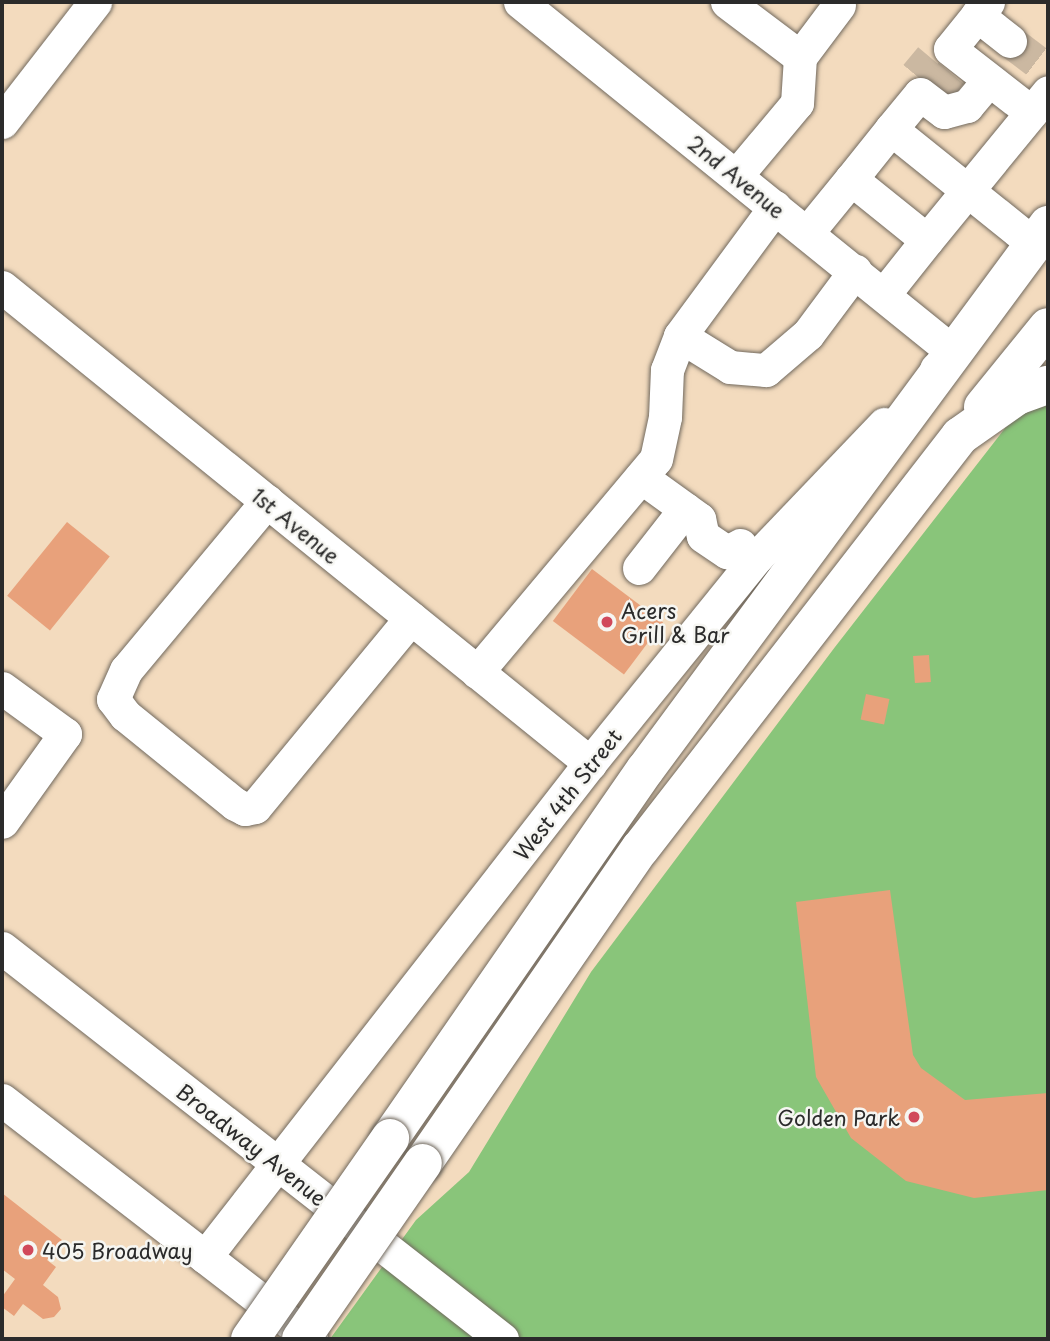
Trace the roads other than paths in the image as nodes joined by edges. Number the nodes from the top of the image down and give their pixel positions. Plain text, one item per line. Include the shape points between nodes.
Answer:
1 (95, 2) edge
2 (520, 2) edge
3 (727, 2) edge
4 (839, 5) dead end
5 (983, 8) edge
6 (1010, 41) tunnel mouth
7 (800, 57) junction
8 (937, 75) junction
9 (989, 80) junction
10 (1043, 85) edge
11 (2, 122) edge
12 (891, 129) junction
13 (736, 176) junction
14 (851, 179) junction
15 (967, 191) junction
16 (775, 207) junction
17 (807, 233) junction
18 (1041, 235) edge
19 (927, 240) junction
20 (855, 271) junction
21 (2, 287) edge
22 (884, 295) junction
23 (1048, 327) edge
24 (680, 336) junction
25 (953, 352) junction
26 (1048, 386) edge
27 (960, 436) junction
28 (641, 477) junction
29 (267, 501) junction
30 (692, 514) junction
31 (748, 551) junction
32 (639, 568) dead end
33 (411, 618) junction
34 (477, 672) junction
35 (2, 688) edge
36 (590, 763) junction
37 (2, 822) edge
38 (2, 948) edge
39 (2, 1100) edge
40 (277, 1164) junction
41 (205, 1257) junction
42 (250, 1339) edge
43 (301, 1339) edge
44 (311, 1339) edge
45 (502, 1339) edge

1 - 11 street
2 - 13 street, 2nd Avenue
3 - 7 street
4 - 7 street
5 - 6 street
5 - 8 street
7 - 13 street via 797,103
8 - 9 street
8 - 9 street via 944,112 967,106
8 - 12 street
9 - 10 street
10 - 15 street
12 - 14 street
12 - 15 street
13 - 16 street, 2nd Avenue
14 - 17 street
14 - 19 street
15 - 18 street
15 - 19 street
16 - 17 street, 2nd Avenue
16 - 24 street
17 - 20 street, 2nd Avenue
18 - 25 highway
19 - 22 street
20 - 22 street, 2nd Avenue
20 - 24 street via 808,334 766,370 730,367
21 - 29 street, 1st Avenue
22 - 25 street, 2nd Avenue
23 - 27 highway
24 - 28 street via 667,370 666,417 656,460
25 - 31 street, West 4th Street
25 - 42 highway, bridge via 645,769
26 - 27 highway via 1017,396
27 - 43 highway, bridge via 640,849
28 - 30 street
28 - 34 street
29 - 33 street, 1st Avenue
29 - 33 street via 126,670 113,699 125,715 235,804 255,807
30 - 31 street via 714,516 740,533
30 - 32 street
31 - 36 street, West 4th Street
33 - 34 street, 1st Avenue
34 - 36 street, 1st Avenue
35 - 37 street via 65,734
36 - 40 street, West 4th Street
38 - 40 street, Broadway Avenue
39 - 41 street
40 - 41 street, West 4th Street
40 - 45 street, Broadway Avenue
41 - 44 street

